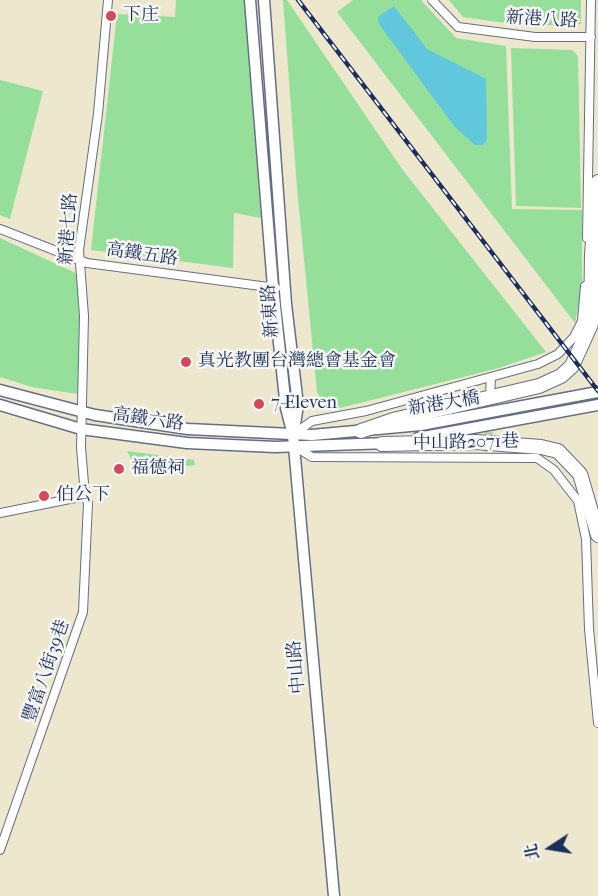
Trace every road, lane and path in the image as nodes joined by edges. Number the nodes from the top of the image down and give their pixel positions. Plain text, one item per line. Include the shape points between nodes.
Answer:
1 (108, 0) edge
2 (250, 0) edge
3 (264, 0) edge
4 (432, 0) edge
5 (591, 0) edge
6 (591, 37) junction
7 (598, 182) edge
8 (0, 229) edge
9 (80, 261) junction
10 (273, 287) junction
11 (285, 289) junction
12 (491, 377) junction
13 (0, 390) edge
14 (598, 392) edge
15 (490, 395) dead end
16 (0, 405) edge
17 (598, 405) edge
18 (82, 411) junction
19 (81, 429) junction
20 (361, 431) junction
21 (293, 435) junction
22 (382, 444) junction
23 (294, 447) junction
24 (85, 496) junction
25 (0, 513) edge
26 (598, 535) edge
27 (598, 723) edge
28 (0, 850) edge
29 (334, 896) edge

1 - 9 street, 新港七路
2 - 10 main road, 新東路
3 - 11 main road, 新東路
4 - 6 street, 新港八路 via 458,27 535,37
5 - 6 street
6 - 12 street via 582,321 558,354
7 - 20 highway via 591,324 572,366 539,386
8 - 9 street, 高鐵五路
9 - 10 street, 高鐵五路
9 - 18 street, 新港七路 via 84,316
10 - 11 street, 高鐵五路
10 - 21 main road, 新東路 via 286,408
11 - 21 main road, 新東路 via 298,405
12 - 15 street
12 - 21 street via 366,411 312,421
13 - 18 main road, 高鐵六路
14 - 20 main road, 新港大橋 via 421,425
16 - 19 main road, 高鐵六路
17 - 22 main road, 新港大橋
18 - 19 street, 新港七路
18 - 21 main road, 高鐵六路 via 189,429
19 - 23 main road, 高鐵六路 via 187,442
19 - 24 street, 新港七路
20 - 21 main road, 新港大橋
21 - 23 main road, 中山路
22 - 23 main road, 新港大橋
22 - 26 highway via 476,442 542,447 558,452 580,474
23 - 27 street, 中山路2071巷 via 312,457 488,454 537,458 565,481 578,501 586,539
23 - 29 main road, 中山路
24 - 25 street
24 - 28 street, 豐富八街39巷 via 88,503 83,612

